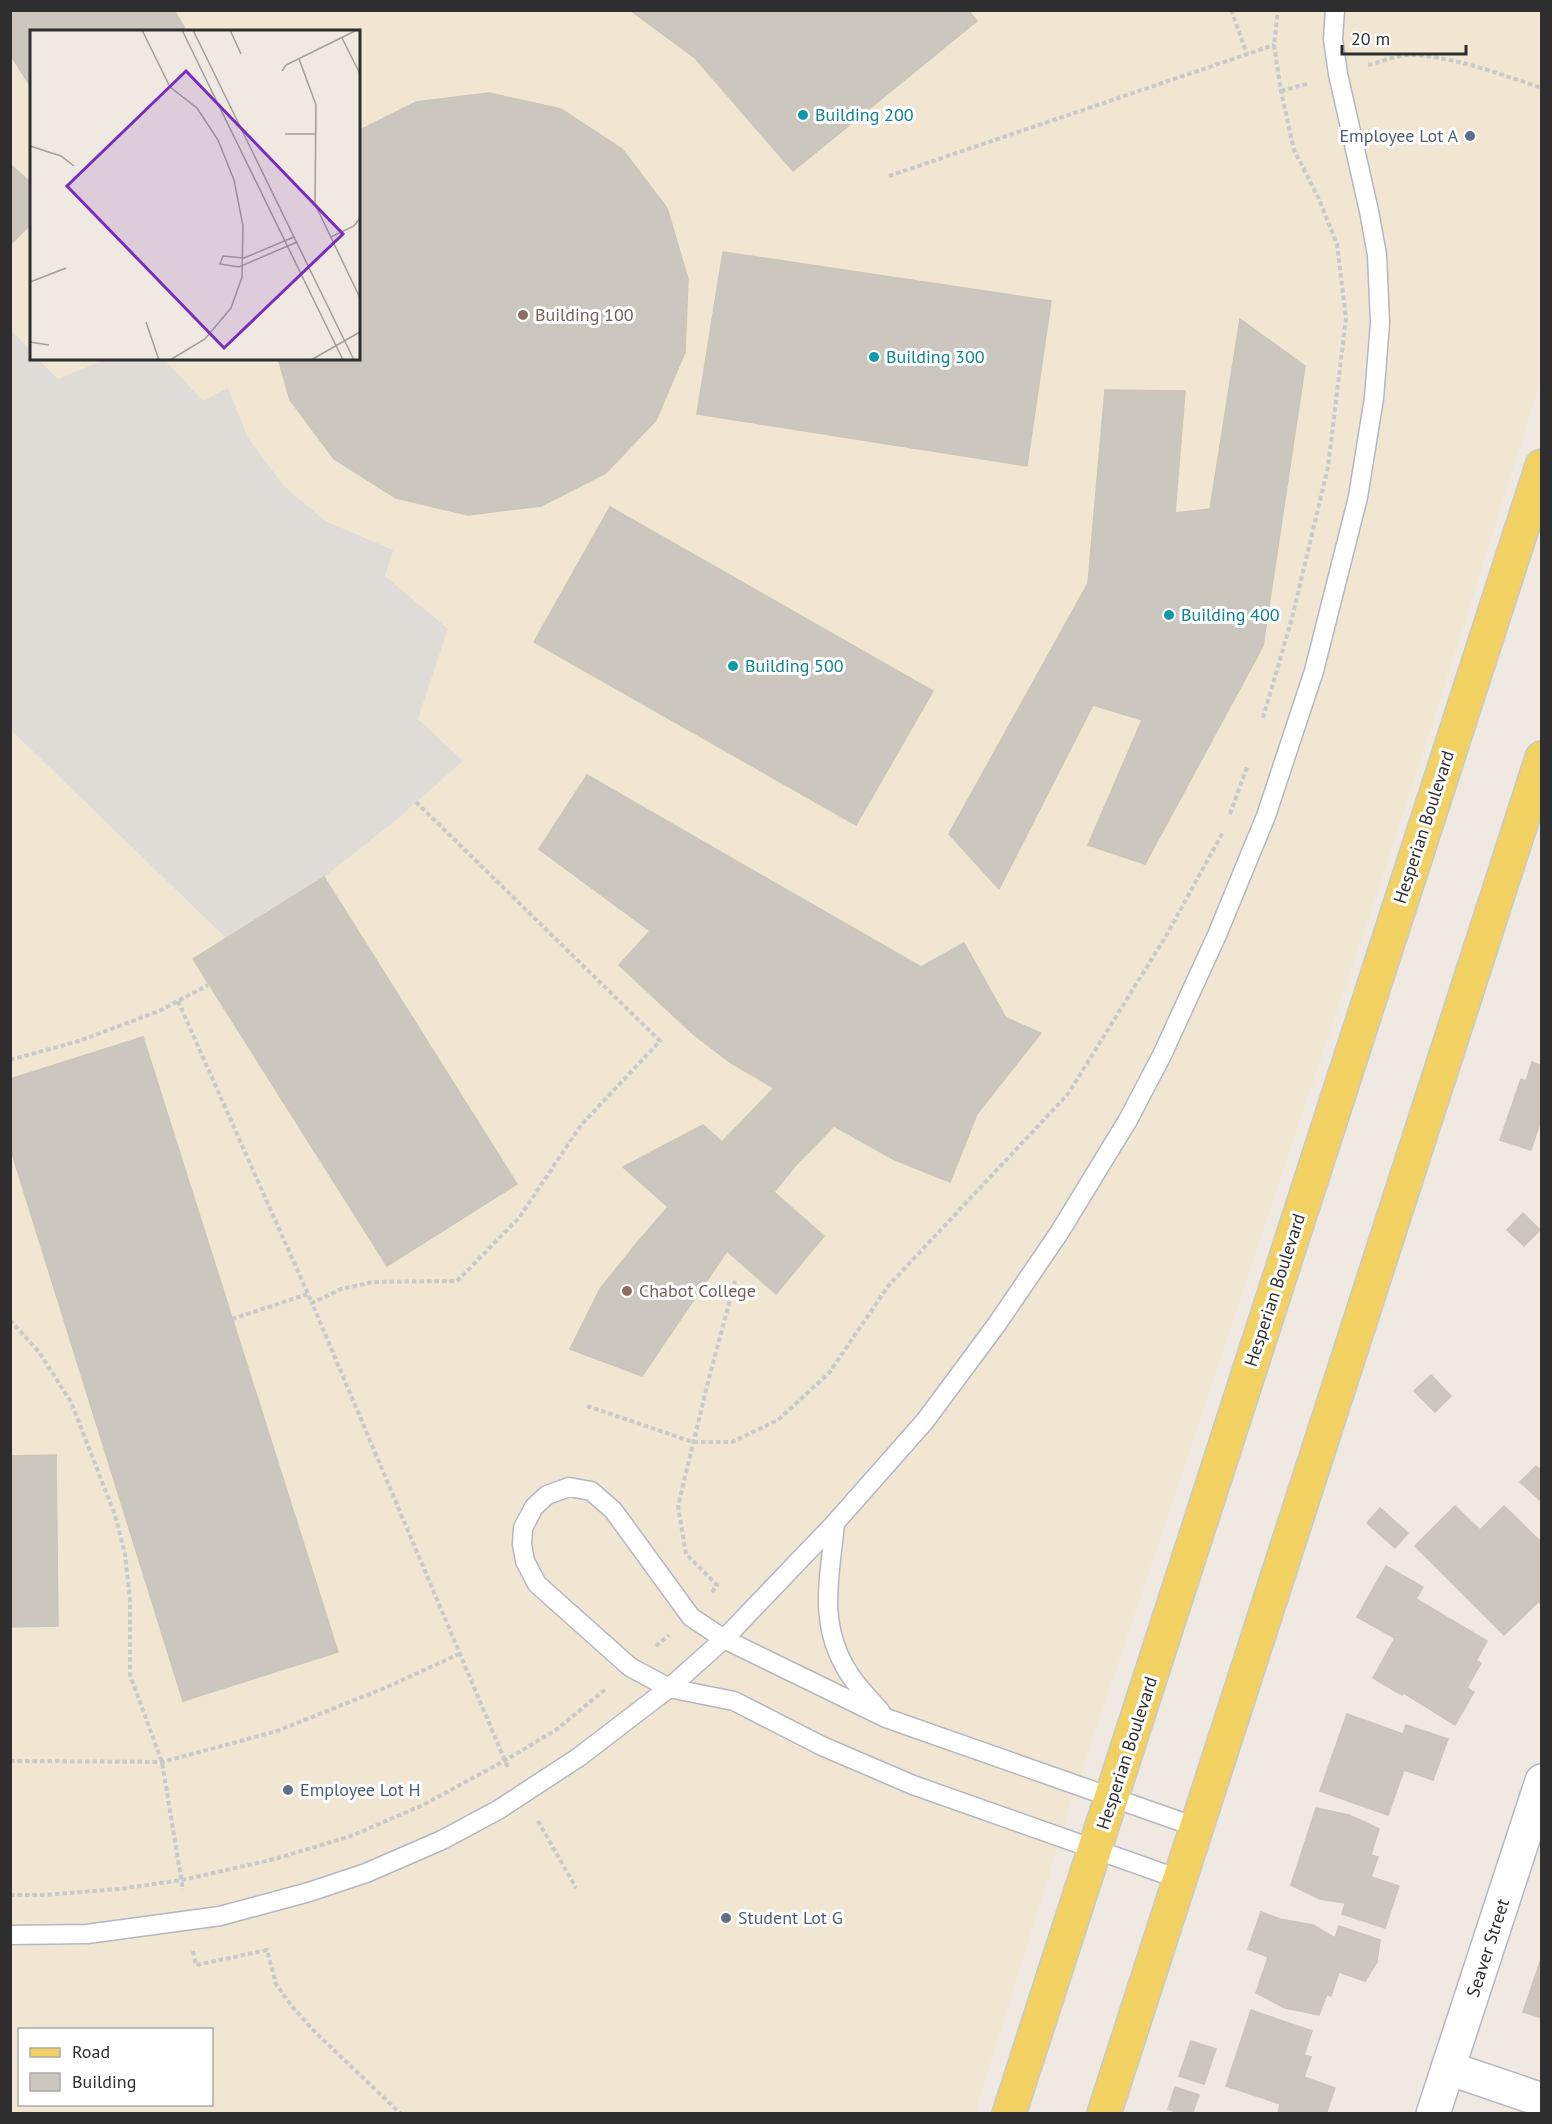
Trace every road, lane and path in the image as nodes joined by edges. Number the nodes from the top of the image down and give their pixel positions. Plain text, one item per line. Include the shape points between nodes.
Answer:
1 (1231, 10) edge
2 (1278, 10) edge
3 (1335, 10) edge
4 (1274, 45) junction
5 (1247, 54) junction
6 (1338, 74) junction
7 (1542, 88) edge
8 (1281, 91) junction
9 (889, 176) dead end
10 (1542, 466) edge
11 (1260, 728) dead end
12 (1542, 758) edge
13 (1249, 761) dead end
14 (416, 802) dead end
15 (1230, 816) dead end
16 (1226, 827) dead end
17 (208, 985) dead end
18 (178, 1001) junction
19 (10, 1060) edge
20 (735, 1281) dead end
21 (308, 1294) junction
22 (312, 1303) junction
23 (232, 1319) dead end
24 (10, 1320) edge
25 (587, 1406) dead end
26 (693, 1442) junction
27 (835, 1523) junction
28 (691, 1617) junction
29 (724, 1639) junction
30 (459, 1654) junction
31 (630, 1667) junction
32 (669, 1688) junction
33 (886, 1718) junction
34 (10, 1761) edge
35 (504, 1761) junction
36 (162, 1762) junction
37 (1542, 1782) edge
38 (524, 1794) junction
39 (1113, 1798) junction
40 (1196, 1827) junction
41 (1095, 1851) junction
42 (1179, 1879) junction
43 (182, 1880) junction
44 (576, 1888) dead end
45 (10, 1895) edge
46 (188, 1922) junction
47 (10, 1935) edge
48 (1448, 2068) junction
49 (1542, 2100) edge
50 (401, 2114) edge
51 (1009, 2114) edge
52 (1104, 2114) edge
53 (1433, 2114) edge

1 - 5 path
2 - 4 path
3 - 6 lane via 1332,39
4 - 5 path
4 - 8 path
5 - 9 path
6 - 7 path via 1407,55 1461,62
6 - 8 path
6 - 27 lane via 1377,255 1380,323 1374,398 1358,497 1314,671 1266,816 1162,1055 1059,1233 924,1421
8 - 11 path via 1294,150 1337,244 1346,318 1328,467 1292,618
10 - 39 main road, Hesperian Boulevard
12 - 40 main road
13 - 15 path
14 - 22 path via 660,1041 581,1125 519,1218 457,1281 373,1282 341,1289
16 - 26 path via 1166,936 1068,1094 890,1285 829,1373 778,1420 732,1442
17 - 18 path
18 - 19 path via 79,1041
18 - 21 path
20 - 26 path
21 - 22 path
21 - 23 path
22 - 30 path
24 - 36 path via 39,1352 70,1402 115,1515 125,1554 130,1600 130,1675
25 - 26 path
26 - 28 path via 678,1506 686,1554 717,1585
27 - 29 lane
27 - 33 lane via 826,1609 833,1643 849,1674
28 - 29 lane
28 - 31 path
28 - 31 lane via 613,1510 591,1491 569,1487 547,1495 534,1507 523,1528 525,1561 537,1584
29 - 32 lane
29 - 33 lane
30 - 35 path
30 - 36 path via 276,1731
31 - 32 lane
31 - 35 path via 556,1730
32 - 38 lane
32 - 41 lane via 734,1701 822,1746 913,1785
33 - 39 lane
34 - 36 path
35 - 38 path
35 - 43 path via 406,1813 351,1836
36 - 43 path
37 - 48 street, Seaver Street
38 - 44 path
38 - 46 lane via 442,1840 366,1873 309,1892
39 - 40 lane
39 - 41 main road, Hesperian Boulevard
40 - 42 main road
41 - 42 lane
41 - 51 main road, Hesperian Boulevard
42 - 52 main road
43 - 45 path via 118,1889
43 - 46 path
46 - 47 lane via 87,1934
46 - 50 path via 196,1965 267,1950 276,1984 291,2005
48 - 49 street
48 - 53 street, Seaver Street

